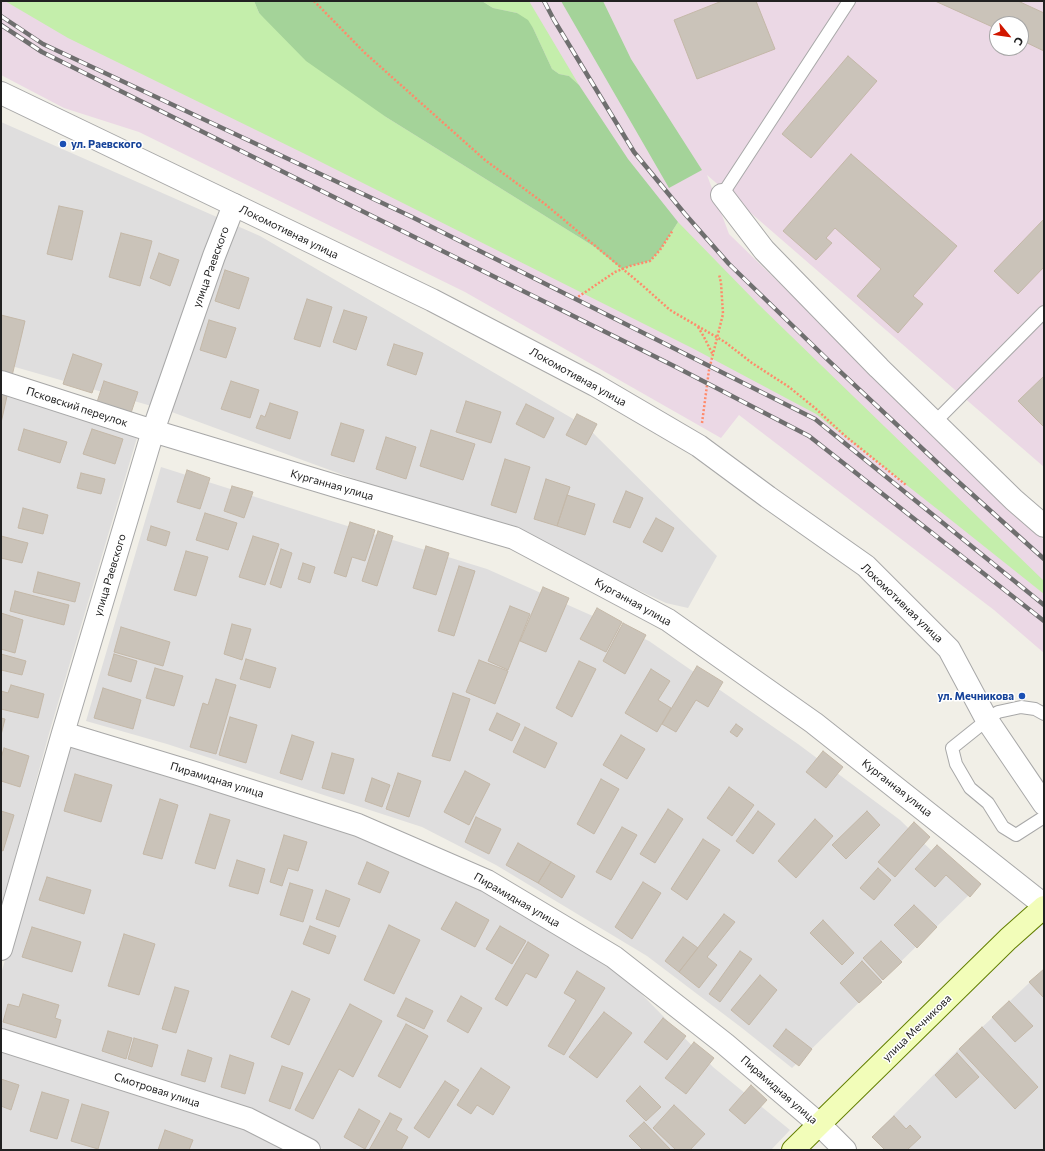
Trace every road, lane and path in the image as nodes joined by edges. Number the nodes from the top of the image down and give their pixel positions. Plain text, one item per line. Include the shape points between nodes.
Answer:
1 (314, 1) edge
2 (849, 1) edge
3 (1, 93) edge
4 (722, 195) joint
5 (234, 206) junction
6 (673, 230) dead end
7 (622, 268) junction
8 (719, 274) dead end
9 (575, 299) dead end
10 (1044, 312) edge
11 (696, 324) junction
12 (717, 337) junction
13 (713, 355) junction
14 (1, 382) edge
15 (934, 423) junction
16 (153, 431) junction
17 (699, 446) junction
18 (906, 485) dead end
19 (1044, 526) edge
20 (1044, 714) edge
21 (987, 720) junction
22 (63, 733) junction
23 (1044, 804) edge
24 (1044, 817) edge
25 (1044, 906) edge
26 (1, 949) edge
27 (1, 1040) edge
28 (819, 1124) junction
29 (309, 1150) edge
30 (793, 1150) edge
31 (845, 1150) edge

1 - 7 path via 365,53 485,160 545,204
2 - 4 lane
3 - 5 street, Локомотивная улица
4 - 15 street via 764,250
5 - 16 street, улица Раевского
5 - 17 street, Локомотивная улица via 439,304 595,385
6 - 7 path via 650,261
7 - 9 path
7 - 11 path via 670,310
8 - 12 path via 723,314
10 - 15 lane
11 - 12 path
11 - 13 path
12 - 13 path
12 - 18 path via 789,387
13 - 17 path via 706,382
14 - 16 street, Псковский переулок
15 - 19 street
16 - 22 street, улица Раевского
16 - 25 street, Курганная улица via 514,538 661,616 814,723
17 - 21 street, Локомотивная улица via 866,566 949,649
20 - 21 lane via 1036,708 1021,707 998,712
21 - 23 street, Локомотивная улица
21 - 24 lane via 952,748 956,764 970,788 988,803 1003,827 1016,835
22 - 26 street, улица Раевского
22 - 28 street, Пирамидная улица via 358,825 487,881 614,957 725,1044
25 - 28 main road, улица Мечникова
27 - 29 street, Смотровая улица via 248,1119
28 - 30 main road, улица Мечникова
28 - 31 street, Пирамидная улица

